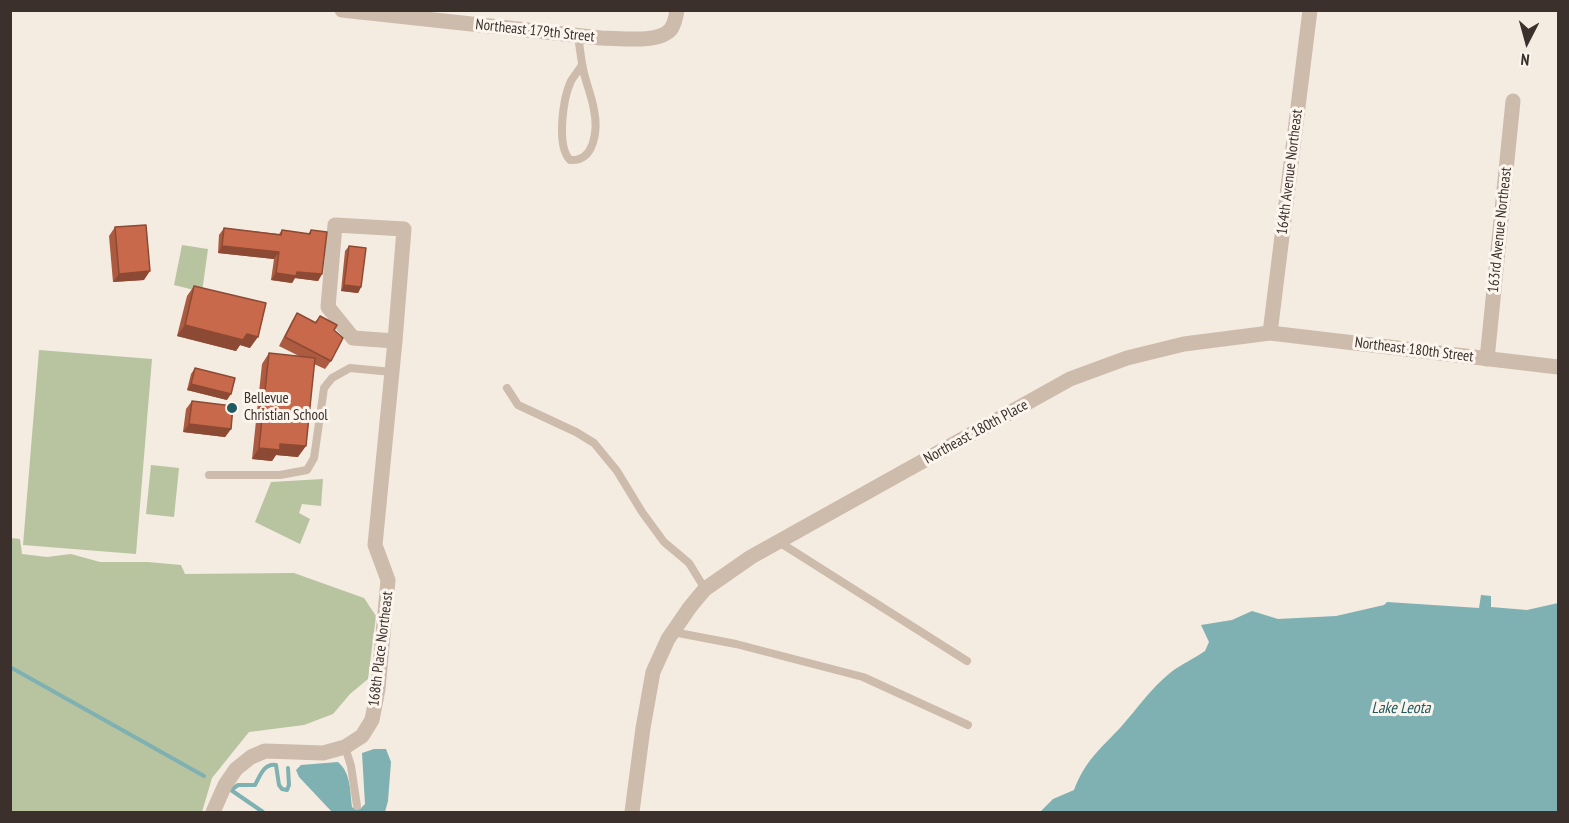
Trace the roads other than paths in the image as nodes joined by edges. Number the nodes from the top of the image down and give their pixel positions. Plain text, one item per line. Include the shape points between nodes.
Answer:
1 (342, 10) edge
2 (677, 10) edge
3 (1310, 10) edge
4 (578, 36) junction
5 (582, 65) junction
6 (1514, 101) dead end
7 (1270, 333) junction
8 (395, 341) junction
9 (1487, 359) junction
10 (1558, 367) edge
11 (393, 372) junction
12 (507, 388) dead end
13 (209, 474) dead end
14 (779, 542) junction
15 (705, 589) junction
16 (672, 632) junction
17 (967, 661) dead end
18 (968, 725) dead end
19 (345, 747) junction
20 (357, 806) dead end
21 (213, 813) edge
22 (632, 813) edge

1 - 4 street, Northeast 179th Street
2 - 4 street, Northeast 179th Street via 670,30 658,38
3 - 7 street, 164th Avenue Northeast
4 - 5 lane
5 - 5 lane via 595,114 590,151 578,161 570,160 563,149 565,102 571,81
6 - 9 street, 163rd Avenue Northeast
7 - 9 street, Northeast 180th Street
7 - 14 street, Northeast 180th Place via 1184,344 1127,358 1070,379
8 - 8 street, 168th Place Northeast via 404,229 335,225 328,307 353,338
8 - 11 street, 168th Place Northeast
9 - 10 street, Northeast 180th Street
11 - 13 lane via 350,368 332,378 324,388 314,458 307,470 280,475
11 - 19 street, 168th Place Northeast via 375,545 388,580 378,689 372,720 362,736
12 - 15 lane via 518,405 594,443 664,542 688,563
14 - 15 street, Northeast 180th Place
14 - 17 lane
15 - 16 street, Northeast 180th Place
16 - 18 lane via 863,677
16 - 22 street, Northeast 180th Place via 652,672
19 - 20 lane
19 - 21 street, 168th Place Northeast via 323,753 265,751 251,757 225,785

